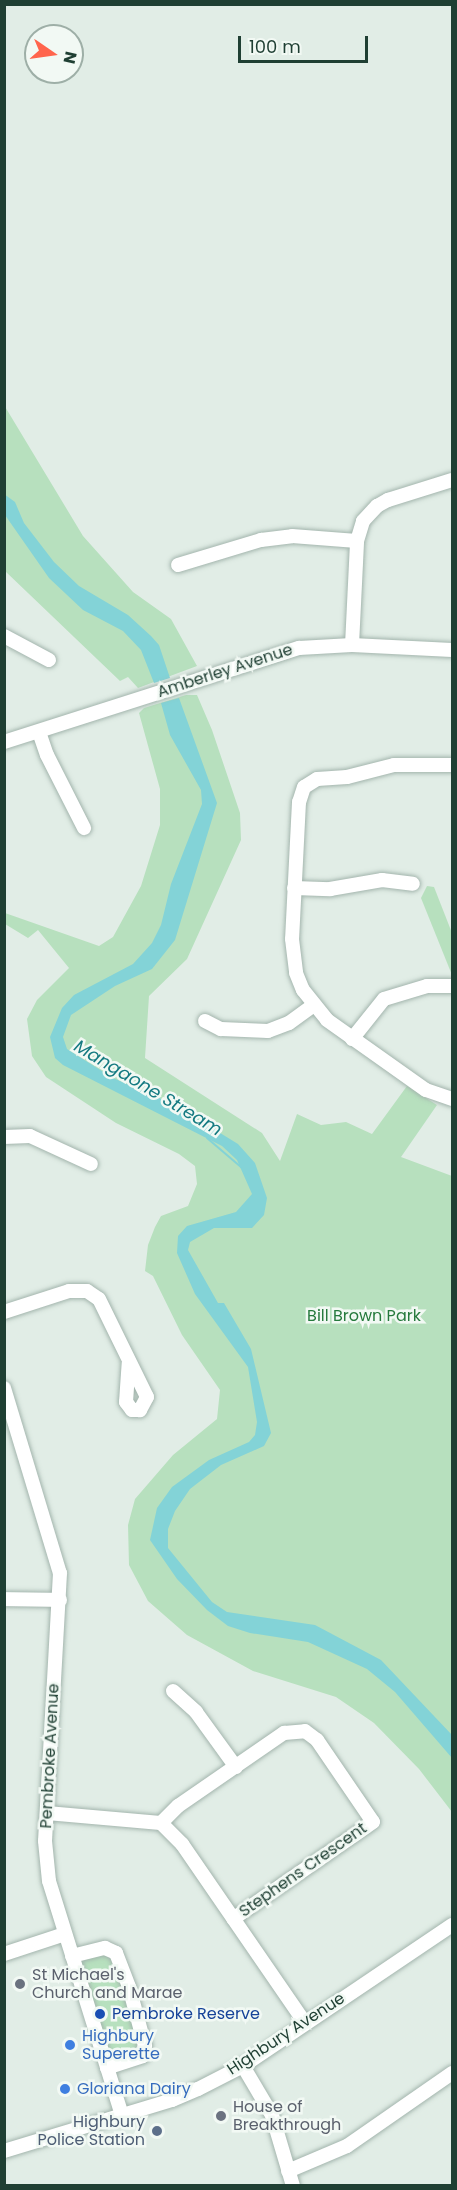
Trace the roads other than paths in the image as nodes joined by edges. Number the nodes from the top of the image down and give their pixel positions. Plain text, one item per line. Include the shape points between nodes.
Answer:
1 (453, 480) edge
2 (357, 541) junction
3 (178, 565) dead end
4 (4, 636) edge
5 (352, 645) junction
6 (453, 650) edge
7 (49, 660) dead end
8 (39, 732) junction
9 (4, 742) edge
10 (453, 765) edge
11 (84, 828) dead end
12 (413, 884) dead end
13 (294, 888) junction
14 (453, 986) edge
15 (314, 1005) junction
16 (205, 1021) dead end
17 (352, 1039) junction
18 (453, 1099) edge
19 (4, 1137) edge
20 (91, 1164) dead end
21 (4, 1312) edge
22 (129, 1363) dead end
23 (5, 1392) edge
24 (4, 1599) edge
25 (60, 1600) junction
26 (173, 1690) dead end
27 (236, 1767) junction
28 (47, 1813) junction
29 (161, 1823) junction
30 (233, 1919) junction
31 (453, 1925) edge
32 (65, 1934) junction
33 (4, 1954) edge
34 (72, 1956) junction
35 (305, 2023) junction
36 (243, 2066) junction
37 (107, 2068) junction
38 (453, 2073) edge
39 (122, 2116) junction
40 (4, 2151) edge
41 (288, 2171) junction
42 (293, 2186) edge

1 - 2 street via 376,506 363,521
2 - 3 street via 292,536 261,540
2 - 5 street
4 - 7 street
5 - 6 street, Amberley Avenue
5 - 8 street, Amberley Avenue via 299,648
8 - 9 street, Amberley Avenue
8 - 11 street
10 - 13 street via 394,765 347,777 317,779 304,787 299,802
12 - 13 street via 382,880 330,889
13 - 15 street via 292,956 303,990
14 - 17 street via 427,986 384,999
15 - 16 street via 289,1023 267,1031 221,1029
15 - 17 street
17 - 18 street via 426,1090
19 - 20 street via 30,1137
21 - 22 street via 69,1292 87,1291 99,1299
23 - 25 street, Pembroke Avenue via 55,1547
24 - 25 street
25 - 28 street, Pembroke Avenue
26 - 27 street via 196,1712
27 - 29 street, Stephens Crescent via 178,1806
27 - 30 street, Stephens Crescent via 284,1733 305,1731 317,1740 373,1822
28 - 29 street
28 - 32 street, Pembroke Avenue via 47,1870
29 - 30 street via 182,1844
30 - 35 street
31 - 35 street, Highbury Avenue
32 - 33 street
32 - 34 street, Pembroke Avenue
34 - 37 street, Pembroke Avenue
34 - 37 street via 105,1948 117,1953 129,1987 145,2046 143,2056
35 - 36 street, Highbury Avenue
36 - 39 street, Highbury Avenue via 172,2100
36 - 41 street via 272,2115
37 - 39 street, Pembroke Avenue
38 - 41 street via 347,2146
39 - 40 street, Highbury Avenue
41 - 42 street

